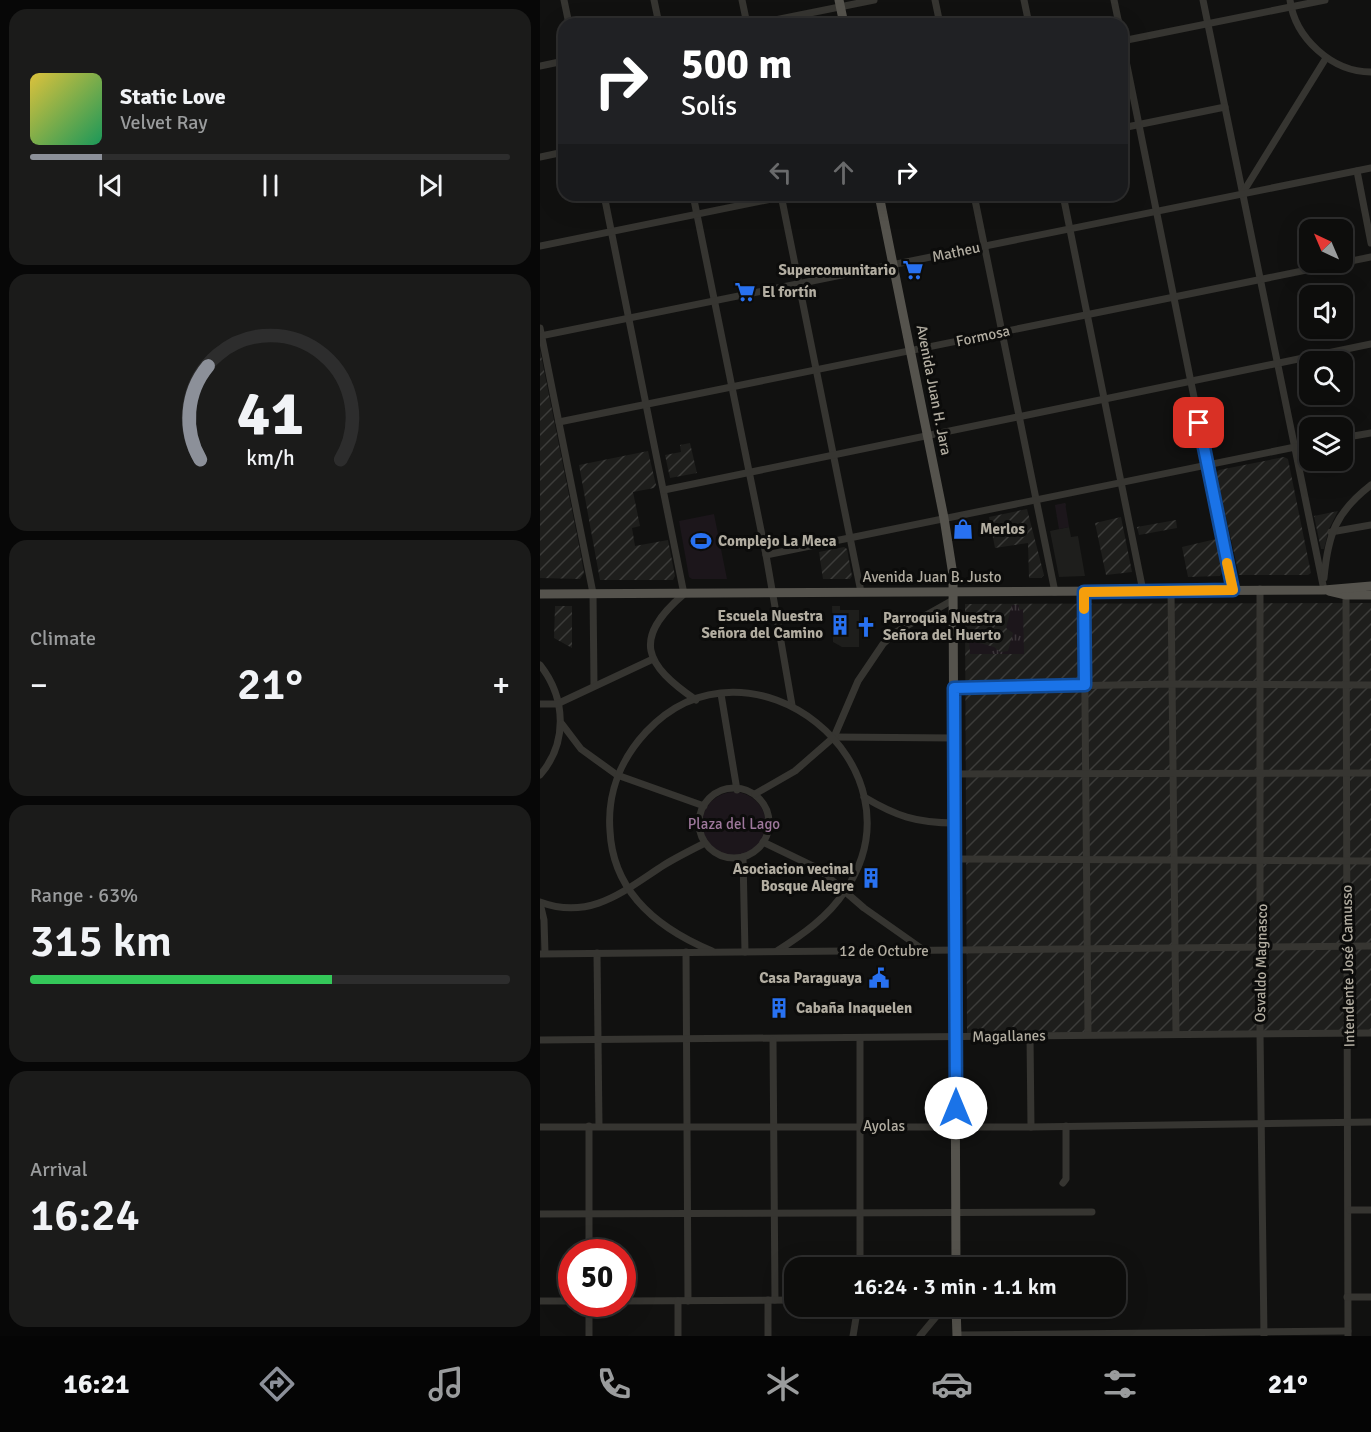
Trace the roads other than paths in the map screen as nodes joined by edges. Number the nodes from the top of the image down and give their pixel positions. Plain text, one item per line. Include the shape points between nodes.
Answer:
1 (564, 0) edge
2 (654, 0) edge
3 (742, 0) edge
4 (874, 0) edge
5 (935, 0) edge
6 (1024, 0) edge
7 (1114, 0) edge
8 (1203, 0) edge
9 (1325, 0) edge
10 (840, 3) edge
11 (1291, 4) edge
12 (568, 18) edge
13 (657, 18) edge
14 (746, 18) edge
15 (779, 18) edge
16 (843, 18) edge
17 (939, 18) edge
18 (1028, 18) edge
19 (1118, 18) edge
20 (1208, 23) junction
21 (1128, 40) edge
22 (1326, 58) junction
23 (558, 62) edge
24 (540, 66) edge
25 (1128, 71) edge
26 (1371, 72) edge
27 (1225, 107) junction
28 (1139, 125) junction
29 (1128, 127) edge
30 (558, 153) edge
31 (540, 157) edge
32 (1371, 168) edge
33 (1357, 171) junction
34 (1242, 194) junction
35 (605, 201) edge
36 (694, 201) edge
37 (758, 201) edge
38 (783, 201) edge
39 (880, 201) edge
40 (975, 201) edge
41 (1064, 201) edge
42 (1156, 212) junction
43 (697, 214) junction
44 (1070, 229) junction
45 (612, 231) junction
46 (1371, 243) edge
47 (540, 246) edge
48 (985, 246) junction
49 (1371, 257) edge
50 (893, 265) junction
51 (1260, 280) junction
52 (799, 284) junction
53 (1174, 297) junction
54 (714, 302) junction
55 (1087, 315) junction
56 (629, 319) junction
57 (540, 333) edge
58 (1002, 333) junction
59 (1371, 344) edge
60 (911, 351) junction
61 (1276, 363) junction
62 (817, 370) junction
63 (1191, 381) junction
64 (732, 388) junction
65 (1104, 398) junction
66 (647, 405) junction
67 (1019, 416) junction
68 (560, 422) junction
69 (1371, 433) edge
70 (928, 434) junction
71 (1353, 436) edge
72 (1299, 446) edge
73 (1293, 447) junction
74 (834, 454) junction
75 (1208, 465) junction
76 (749, 472) junction
77 (1121, 482) junction
78 (1371, 485) edge
79 (664, 490) junction
80 (1036, 500) junction
81 (944, 518) junction
82 (1371, 525) edge
83 (1331, 532) junction
84 (851, 539) junction
85 (766, 555) junction
86 (1324, 585) junction
87 (1371, 586) edge
88 (1260, 589) junction
89 (1233, 590) junction
90 (1143, 591) junction
91 (1171, 591) junction
92 (861, 592) junction
93 (1055, 592) junction
94 (1084, 592) junction
95 (593, 593) junction
96 (772, 593) junction
97 (540, 594) edge
98 (684, 594) junction
99 (1346, 595) junction
100 (1371, 595) edge
101 (953, 596) junction
102 (653, 659) junction
103 (540, 665) edge
104 (1172, 684) junction
105 (1260, 684) junction
106 (594, 685) junction
107 (1085, 685) junction
108 (1346, 686) junction
109 (1371, 686) edge
110 (954, 688) junction
111 (721, 694) junction
112 (696, 700) junction
113 (540, 704) edge
114 (557, 704) junction
115 (792, 705) junction
116 (562, 724) junction
117 (834, 737) junction
118 (954, 738) junction
119 (1173, 773) junction
120 (1261, 773) junction
121 (1346, 773) junction
122 (1371, 773) edge
123 (954, 774) junction
124 (1086, 774) junction
125 (540, 775) edge
126 (617, 775) junction
127 (737, 790) junction
128 (755, 794) junction
129 (864, 797) junction
130 (704, 806) junction
131 (955, 823) junction
132 (763, 842) junction
133 (705, 843) junction
134 (743, 857) junction
135 (955, 859) junction
136 (1086, 859) junction
137 (1174, 859) junction
138 (1261, 859) junction
139 (1347, 861) junction
140 (1371, 861) edge
141 (629, 890) junction
142 (845, 891) junction
143 (540, 903) edge
144 (1175, 946) junction
145 (1262, 946) junction
146 (1371, 946) edge
147 (1349, 947) junction
148 (1087, 948) junction
149 (925, 951) junction
150 (955, 951) junction
151 (686, 952) junction
152 (714, 952) junction
153 (745, 952) junction
154 (774, 952) junction
155 (542, 953) edge
156 (597, 953) junction
157 (1176, 1033) junction
158 (1260, 1033) junction
159 (1371, 1033) edge
160 (1088, 1034) junction
161 (1349, 1034) junction
162 (955, 1036) junction
163 (1030, 1036) junction
164 (599, 1039) junction
165 (686, 1039) junction
166 (860, 1039) junction
167 (540, 1040) edge
168 (773, 1040) junction
169 (1349, 1122) junction
170 (1371, 1122) edge
171 (1263, 1124) junction
172 (688, 1125) junction
173 (589, 1126) junction
174 (599, 1126) junction
175 (773, 1126) junction
176 (861, 1126) junction
177 (956, 1126) junction
178 (1066, 1126) junction
179 (540, 1127) edge
180 (1031, 1127) junction
181 (1063, 1183) dead end
182 (1350, 1210) junction
183 (1371, 1210) edge
184 (956, 1212) junction
185 (1092, 1212) dead end
186 (689, 1213) junction
187 (540, 1214) edge
188 (589, 1214) junction
189 (773, 1214) junction
190 (862, 1214) junction
191 (589, 1239) edge
192 (860, 1257) edge
193 (956, 1257) edge
194 (1347, 1297) junction
195 (1371, 1297) edge
196 (771, 1300) junction
197 (784, 1300) edge
198 (540, 1301) edge
199 (558, 1301) edge
200 (636, 1301) edge
201 (678, 1301) junction
202 (688, 1301) junction
203 (589, 1317) edge
204 (856, 1317) edge
205 (936, 1317) edge
206 (956, 1317) edge
207 (1264, 1334) edge
208 (1348, 1334) edge
209 (589, 1336) edge
210 (678, 1336) edge
211 (768, 1336) edge
212 (853, 1336) edge
213 (920, 1336) edge
214 (957, 1336) edge
215 (1083, 1336) edge

1 - 12 street
2 - 13 street
3 - 14 street
4 - 10 street
5 - 17 street
6 - 18 street
7 - 19 street
8 - 20 street
9 - 11 street
10 - 15 street
10 - 16 main road
11 - 20 street
11 - 22 street via 1299,27
20 - 21 street
20 - 27 street
22 - 26 street via 1344,67
22 - 34 street
23 - 24 street
25 - 28 street
27 - 28 street
27 - 34 street
28 - 29 street
28 - 42 street
30 - 31 street
32 - 33 street, Matheu
33 - 34 street, Matheu
33 - 46 street
34 - 42 street, Matheu
34 - 51 street
35 - 45 street
36 - 43 street
37 - 43 street
38 - 52 street
39 - 50 main road, Avenida Juan H. Jara
40 - 48 street
41 - 44 street
42 - 44 street, Matheu
42 - 53 street
43 - 45 street
43 - 54 street
44 - 48 street, Matheu
44 - 55 street
45 - 47 street
45 - 56 street
48 - 50 street, Matheu
48 - 58 street
49 - 51 street, Formosa
50 - 52 street, Matheu
50 - 60 main road, Avenida Juan H. Jara
51 - 53 street, Formosa
51 - 61 street
52 - 54 street, Matheu
52 - 62 street
53 - 55 street, Formosa
53 - 63 street
54 - 56 street, Matheu
54 - 64 street
55 - 58 street, Formosa
55 - 65 street
56 - 57 street, Matheu
56 - 66 street
57 - 68 street
58 - 60 street, Formosa
58 - 67 street
59 - 61 street
60 - 62 street, Formosa
60 - 70 main road, Avenida Juan H. Jara
61 - 63 street
61 - 73 street
62 - 64 street, Formosa
62 - 74 street
63 - 65 street
63 - 75 street
64 - 66 street, Formosa
64 - 76 street
65 - 67 street
65 - 77 street
66 - 68 street, Formosa
66 - 79 street
67 - 70 street
67 - 80 street
68 - 95 street
69 - 71 street
70 - 74 street
70 - 81 main road, Avenida Juan H. Jara
72 - 73 street
73 - 75 street
73 - 86 street
74 - 76 street
74 - 84 street
75 - 77 street
75 - 89 street
76 - 79 street
76 - 85 street
77 - 80 street
77 - 90 street
78 - 83 street via 1345,508
79 - 98 street
80 - 81 street
80 - 93 street
81 - 84 street
81 - 101 main road, Avenida Juan H. Jara
82 - 83 street
83 - 86 street
84 - 85 street
84 - 92 street
85 - 96 street
86 - 87 main road, Avenida Juan B. Justo
86 - 88 main road, Avenida Juan B. Justo
86 - 99 main road, Avenida Juan B. Justo
88 - 89 main road, Avenida Juan B. Justo
88 - 105 street, Osvaldo Magnasco
89 - 91 main road, Avenida Juan B. Justo
90 - 91 main road, Avenida Juan B. Justo
90 - 94 main road, Avenida Juan B. Justo
91 - 104 street
92 - 96 main road, Avenida Juan B. Justo
92 - 101 main road, Avenida Juan B. Justo
93 - 94 main road, Avenida Juan B. Justo
93 - 101 main road, Avenida Juan B. Justo
94 - 107 street
95 - 97 main road, Avenida Juan B. Justo
95 - 98 main road, Avenida Juan B. Justo
95 - 106 street
96 - 98 main road, Avenida Juan B. Justo
96 - 115 street
98 - 102 street via 662,614 653,629
99 - 100 main road, Avenida Juan B. Justo
99 - 108 street, Intendente José Camusso
101 - 110 main road, Avenida Juan H. Jara
101 - 117 street via 896,632 873,656
102 - 106 street
102 - 112 street via 666,678
103 - 114 street via 552,684
104 - 105 street
104 - 107 street
104 - 119 street
105 - 108 street
105 - 120 street, Osvaldo Magnasco
106 - 114 street
107 - 110 street
107 - 124 street
108 - 109 street
108 - 121 street, Intendente José Camusso
110 - 118 main road, Avenida Juan H. Jara
111 - 112 street
111 - 115 street via 759,695
111 - 127 street
112 - 126 street via 650,728
113 - 114 street
114 - 116 street
115 - 117 street
116 - 125 street via 554,755
116 - 126 street via 582,749
117 - 118 street
117 - 128 street via 795,771
117 - 129 street via 857,775
118 - 123 main road, Avenida Juan H. Jara
119 - 120 street
119 - 124 street
119 - 137 street
120 - 121 street
120 - 138 street, Osvaldo Magnasco
121 - 122 street
121 - 139 street, Intendente José Camusso
123 - 124 street
123 - 131 main road, Avenida Juan H. Jara
124 - 136 street
126 - 130 street
126 - 141 street via 610,832 614,856
127 - 128 street
127 - 130 street via 718,793
128 - 132 street via 770,819
129 - 131 street via 890,812 921,822
129 - 142 street via 863,845
130 - 133 street via 699,825
131 - 135 main road, Avenida Juan H. Jara
132 - 134 street
132 - 142 street via 808,862
133 - 134 street via 723,856
133 - 141 street
134 - 153 street
135 - 136 street
135 - 150 main road, Avenida Juan H. Jara
136 - 137 street
136 - 148 street
137 - 138 street
137 - 144 street
138 - 139 street
138 - 145 street, Osvaldo Magnasco
139 - 140 street
139 - 147 street, Intendente José Camusso
141 - 143 street via 590,906
141 - 152 street via 645,911 667,929
142 - 149 street
142 - 154 street via 819,920
143 - 155 street via 544,920
144 - 145 street, 12 de Octubre
144 - 148 street, 12 de Octubre
144 - 157 street
145 - 147 street, 12 de Octubre
145 - 158 street, Osvaldo Magnasco
146 - 147 street, 12 de Octubre
147 - 161 street, Intendente José Camusso
148 - 150 street, 12 de Octubre
148 - 160 street
149 - 150 street, 12 de Octubre
149 - 154 street, 12 de Octubre
150 - 162 main road, Avenida Juan H. Jara
151 - 152 street, 12 de Octubre
151 - 156 street, 12 de Octubre
151 - 165 street
152 - 153 street, 12 de Octubre
153 - 154 street, 12 de Octubre
155 - 156 street, 12 de Octubre
156 - 164 street
157 - 158 street, Magallanes
157 - 160 street, Magallanes
158 - 161 street, Magallanes
158 - 171 street, Osvaldo Magnasco
159 - 161 street, Magallanes
160 - 163 street, Magallanes
161 - 169 street, Intendente José Camusso
162 - 163 street, Magallanes
162 - 166 street, Magallanes
162 - 177 main road, Avenida Juan H. Jara
163 - 180 street
164 - 165 street, Magallanes
164 - 167 street, Magallanes
164 - 174 street
165 - 168 street, Magallanes
165 - 172 street
166 - 168 street, Magallanes
166 - 176 street
168 - 175 street
169 - 170 street, Ayolas
169 - 171 street, Ayolas
169 - 182 street, Intendente José Camusso
171 - 178 street, Ayolas
171 - 207 street, Osvaldo Magnasco
172 - 174 street, Ayolas
172 - 175 street, Ayolas
172 - 186 street
173 - 174 street, Ayolas
173 - 179 street, Ayolas
173 - 188 street
175 - 176 street, Ayolas
175 - 189 street
176 - 177 street, Ayolas
176 - 190 street
177 - 180 street, Ayolas
177 - 184 main road, Avenida Juan H. Jara
178 - 180 street, Ayolas
178 - 181 street
182 - 183 street
182 - 194 street, Intendente José Camusso
184 - 185 street
184 - 190 street
184 - 193 main road, Avenida Juan H. Jara
186 - 188 street
186 - 189 street
186 - 202 street
187 - 188 street
188 - 191 street
189 - 190 street
189 - 196 street
190 - 192 street
194 - 195 street
194 - 208 street, Intendente José Camusso
196 - 197 street
196 - 202 street
196 - 211 street
198 - 199 street
200 - 201 street
201 - 202 street
201 - 210 street
203 - 209 street
204 - 212 street
205 - 213 street
206 - 214 main road
207 - 208 street
207 - 215 street
214 - 215 street

